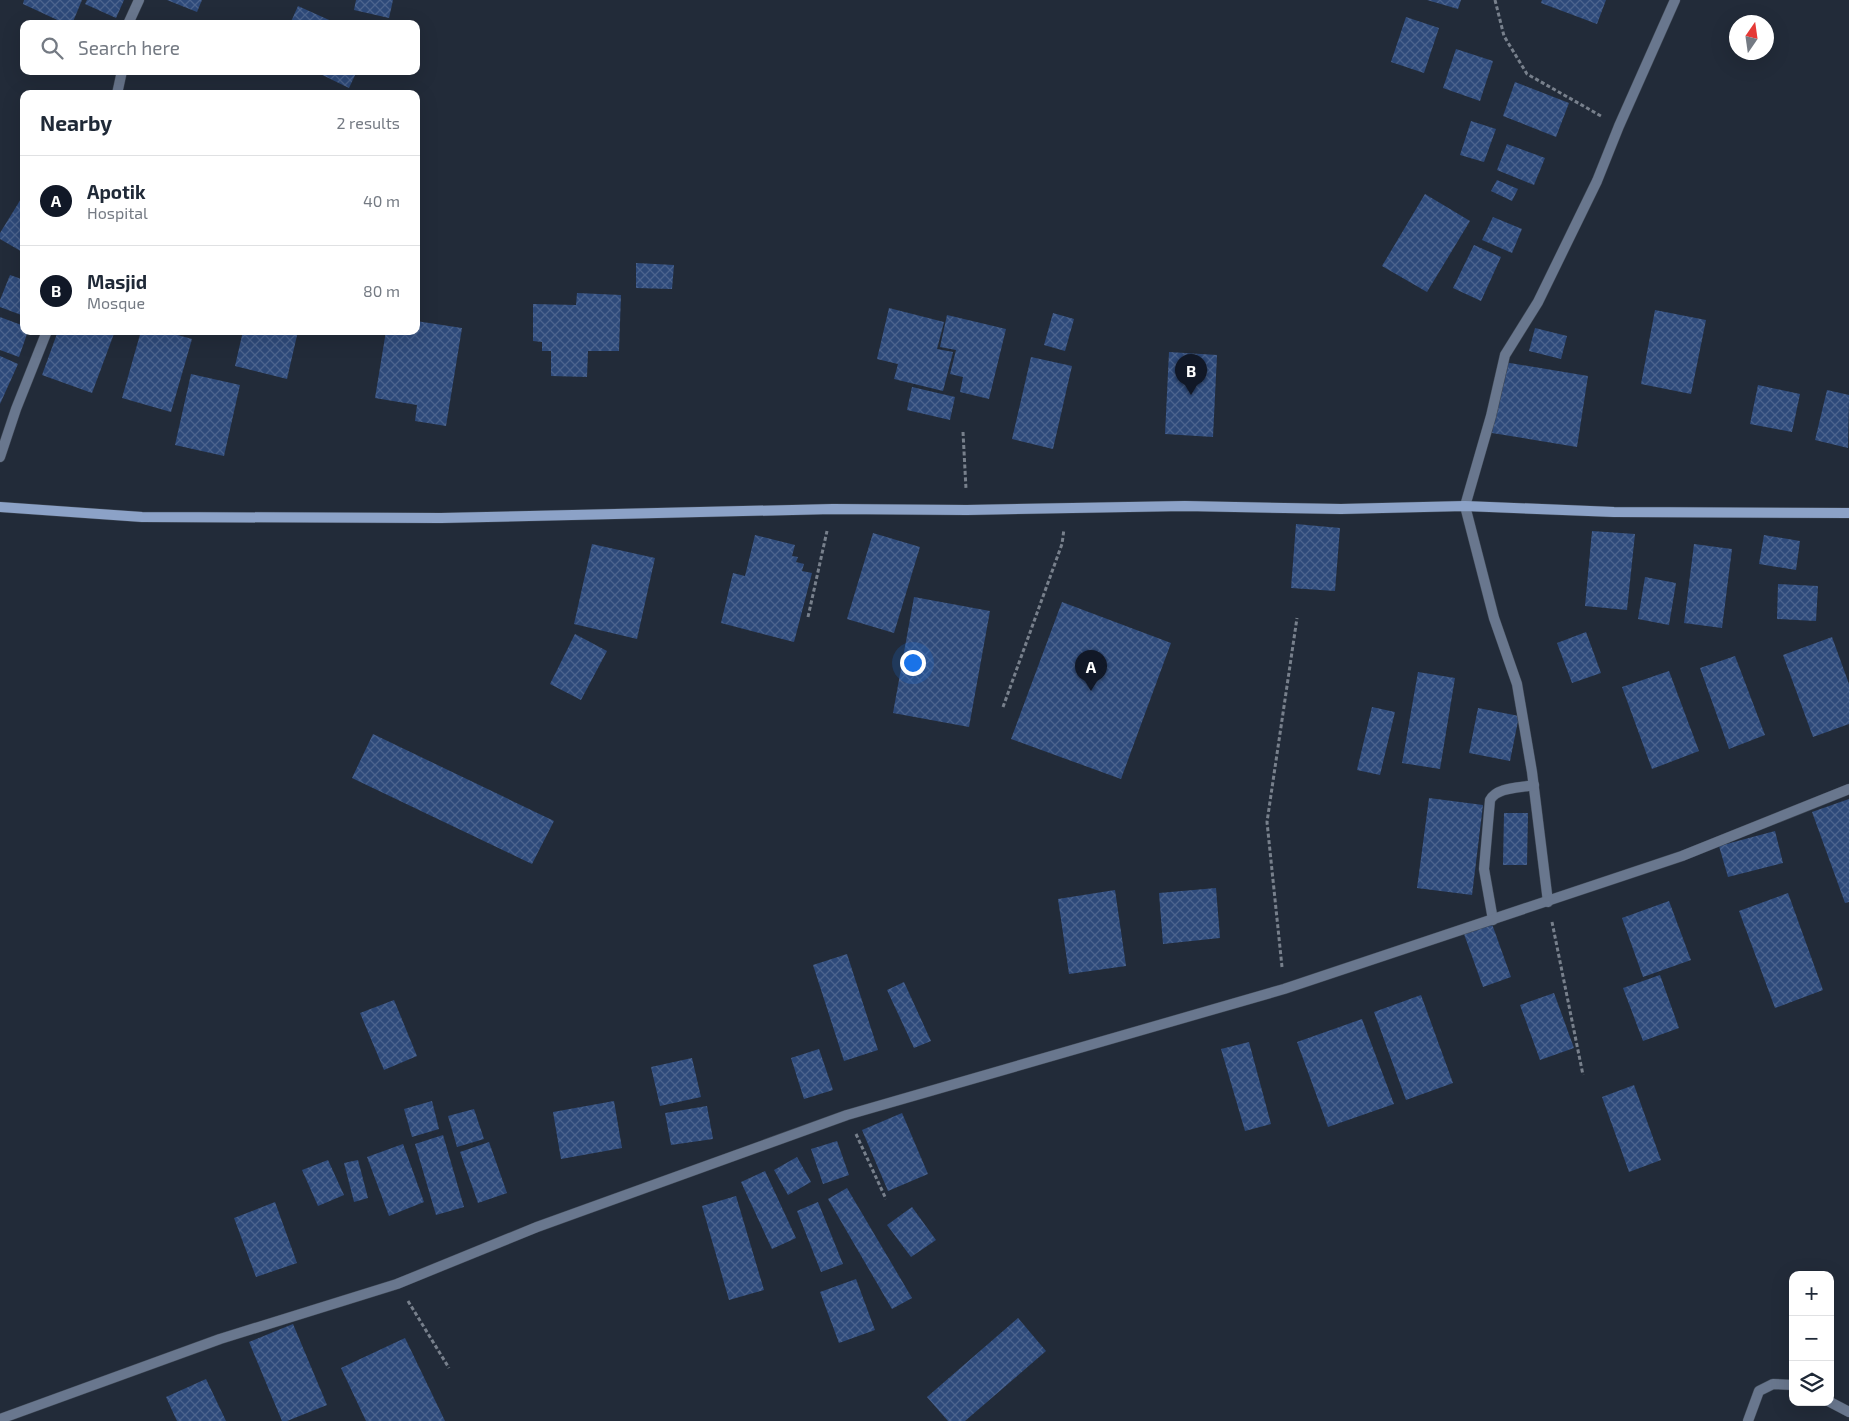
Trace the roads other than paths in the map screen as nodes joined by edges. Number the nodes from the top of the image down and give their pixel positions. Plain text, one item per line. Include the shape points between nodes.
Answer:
1 (138, 0) edge
2 (1675, 0) edge
3 (130, 20) edge
4 (121, 75) edge
5 (118, 90) edge
6 (46, 335) edge
7 (0, 457) edge
8 (1465, 506) junction
9 (0, 507) edge
10 (1849, 514) edge
11 (1534, 785) junction
12 (1849, 789) edge
13 (1548, 902) junction
14 (1493, 920) junction
15 (1789, 1385) edge
16 (1834, 1404) edge
17 (1849, 1412) edge
18 (0, 1419) edge
19 (1748, 1421) edge

1 - 3 street
2 - 8 street via 1597,181 1538,302 1505,355
4 - 5 street
6 - 7 street
8 - 9 street via 832,509 441,518 142,517
8 - 10 street via 1614,512
8 - 11 street via 1494,618 1517,684
11 - 13 street
11 - 14 street via 1500,791 1490,800 1484,869
12 - 13 street via 1682,856
13 - 14 street
14 - 18 street via 1284,989 847,1115 537,1227 397,1284 220,1339
15 - 19 street via 1773,1384 1759,1391
16 - 17 street

